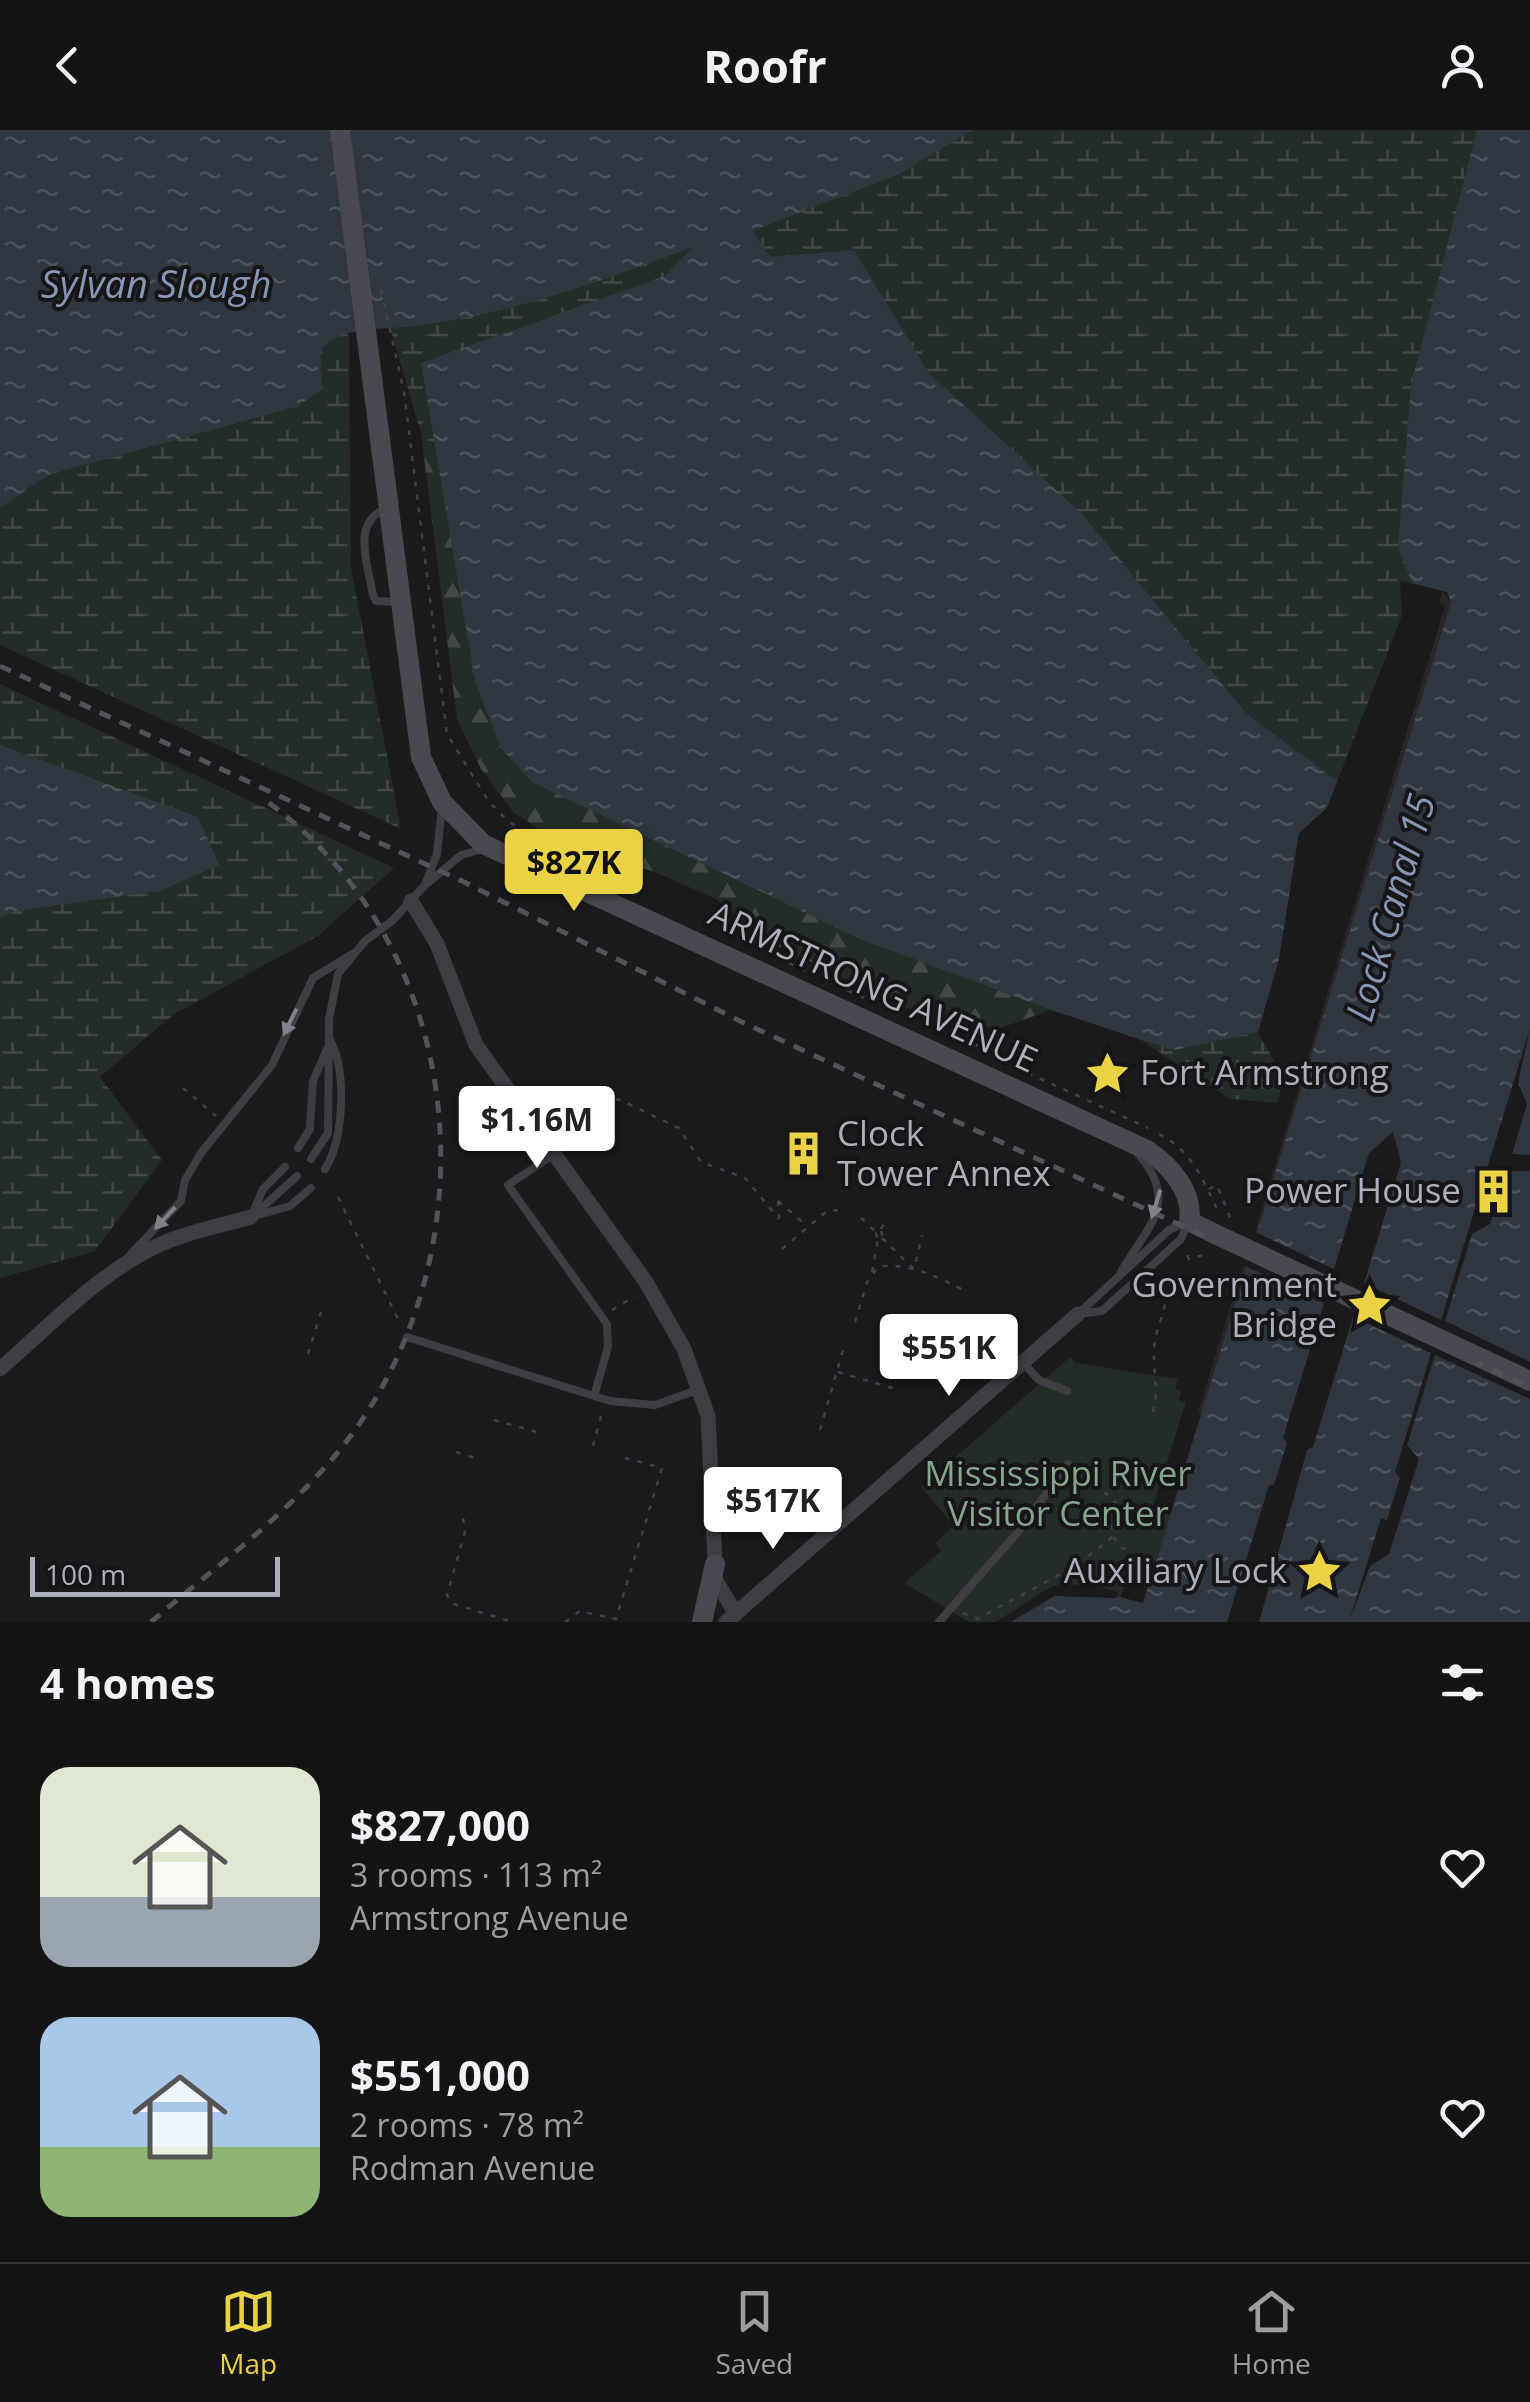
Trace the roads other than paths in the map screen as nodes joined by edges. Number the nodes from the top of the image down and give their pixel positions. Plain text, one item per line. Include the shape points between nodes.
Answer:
1 (340, 130) edge
2 (442, 802) junction
3 (491, 848) junction
4 (425, 885) junction
5 (411, 902) junction
6 (354, 954) junction
7 (330, 1040) junction
8 (1126, 1140) junction
9 (298, 1148) dead end
10 (553, 1155) junction
11 (311, 1158) dead end
12 (285, 1167) dead end
13 (325, 1169) dead end
14 (297, 1176) dead end
15 (311, 1188) dead end
16 (251, 1217) junction
17 (1190, 1221) junction
18 (1121, 1272) junction
19 (113, 1273) junction
20 (1078, 1314) junction
21 (407, 1337) road end
22 (1023, 1363) junction
23 (0, 1370) edge
24 (1530, 1382) edge
25 (700, 1389) junction
26 (1067, 1390) dead end
27 (594, 1396) junction
28 (1068, 1464) dead end
29 (715, 1564) junction
30 (731, 1618) edge
31 (702, 1622) edge
32 (940, 1622) edge

1 - 2 street, ARMSTRONG AVENUE via 421,757
2 - 3 street, ARMSTRONG AVENUE
2 - 4 lane via 443,828
3 - 4 lane via 460,855
3 - 8 street, ARMSTRONG AVENUE
4 - 5 lane
5 - 6 lane
5 - 10 street via 438,944 476,1046
6 - 7 lane via 338,974 331,999
6 -> 19 lane via 313,978 272,1065 186,1180 181,1201
7 - 9 lane via 313,1081 310,1130
7 - 11 lane via 328,1134
7 - 13 lane via 340,1057 336,1141
8 - 17 street, ARMSTRONG AVENUE via 1154,1155 1186,1192
8 -> 18 lane via 1157,1176 1161,1194
10 - 25 street via 658,1300
10 - 27 lane via 508,1185 602,1316 608,1346
12 - 16 lane via 264,1188
14 - 16 lane
15 - 16 lane via 290,1206
16 - 19 street via 168,1241
17 - 18 lane via 1169,1230
17 - 20 lane via 1180,1239 1102,1311
17 - 24 street, bridge
18 - 20 lane
19 - 23 street
20 - 22 street
21 - 27 lane
22 - 26 lane via 1039,1380
22 - 30 street
25 - 27 lane via 655,1404
25 - 29 street via 708,1416
28 - 32 lane
29 - 30 street
29 - 31 street

